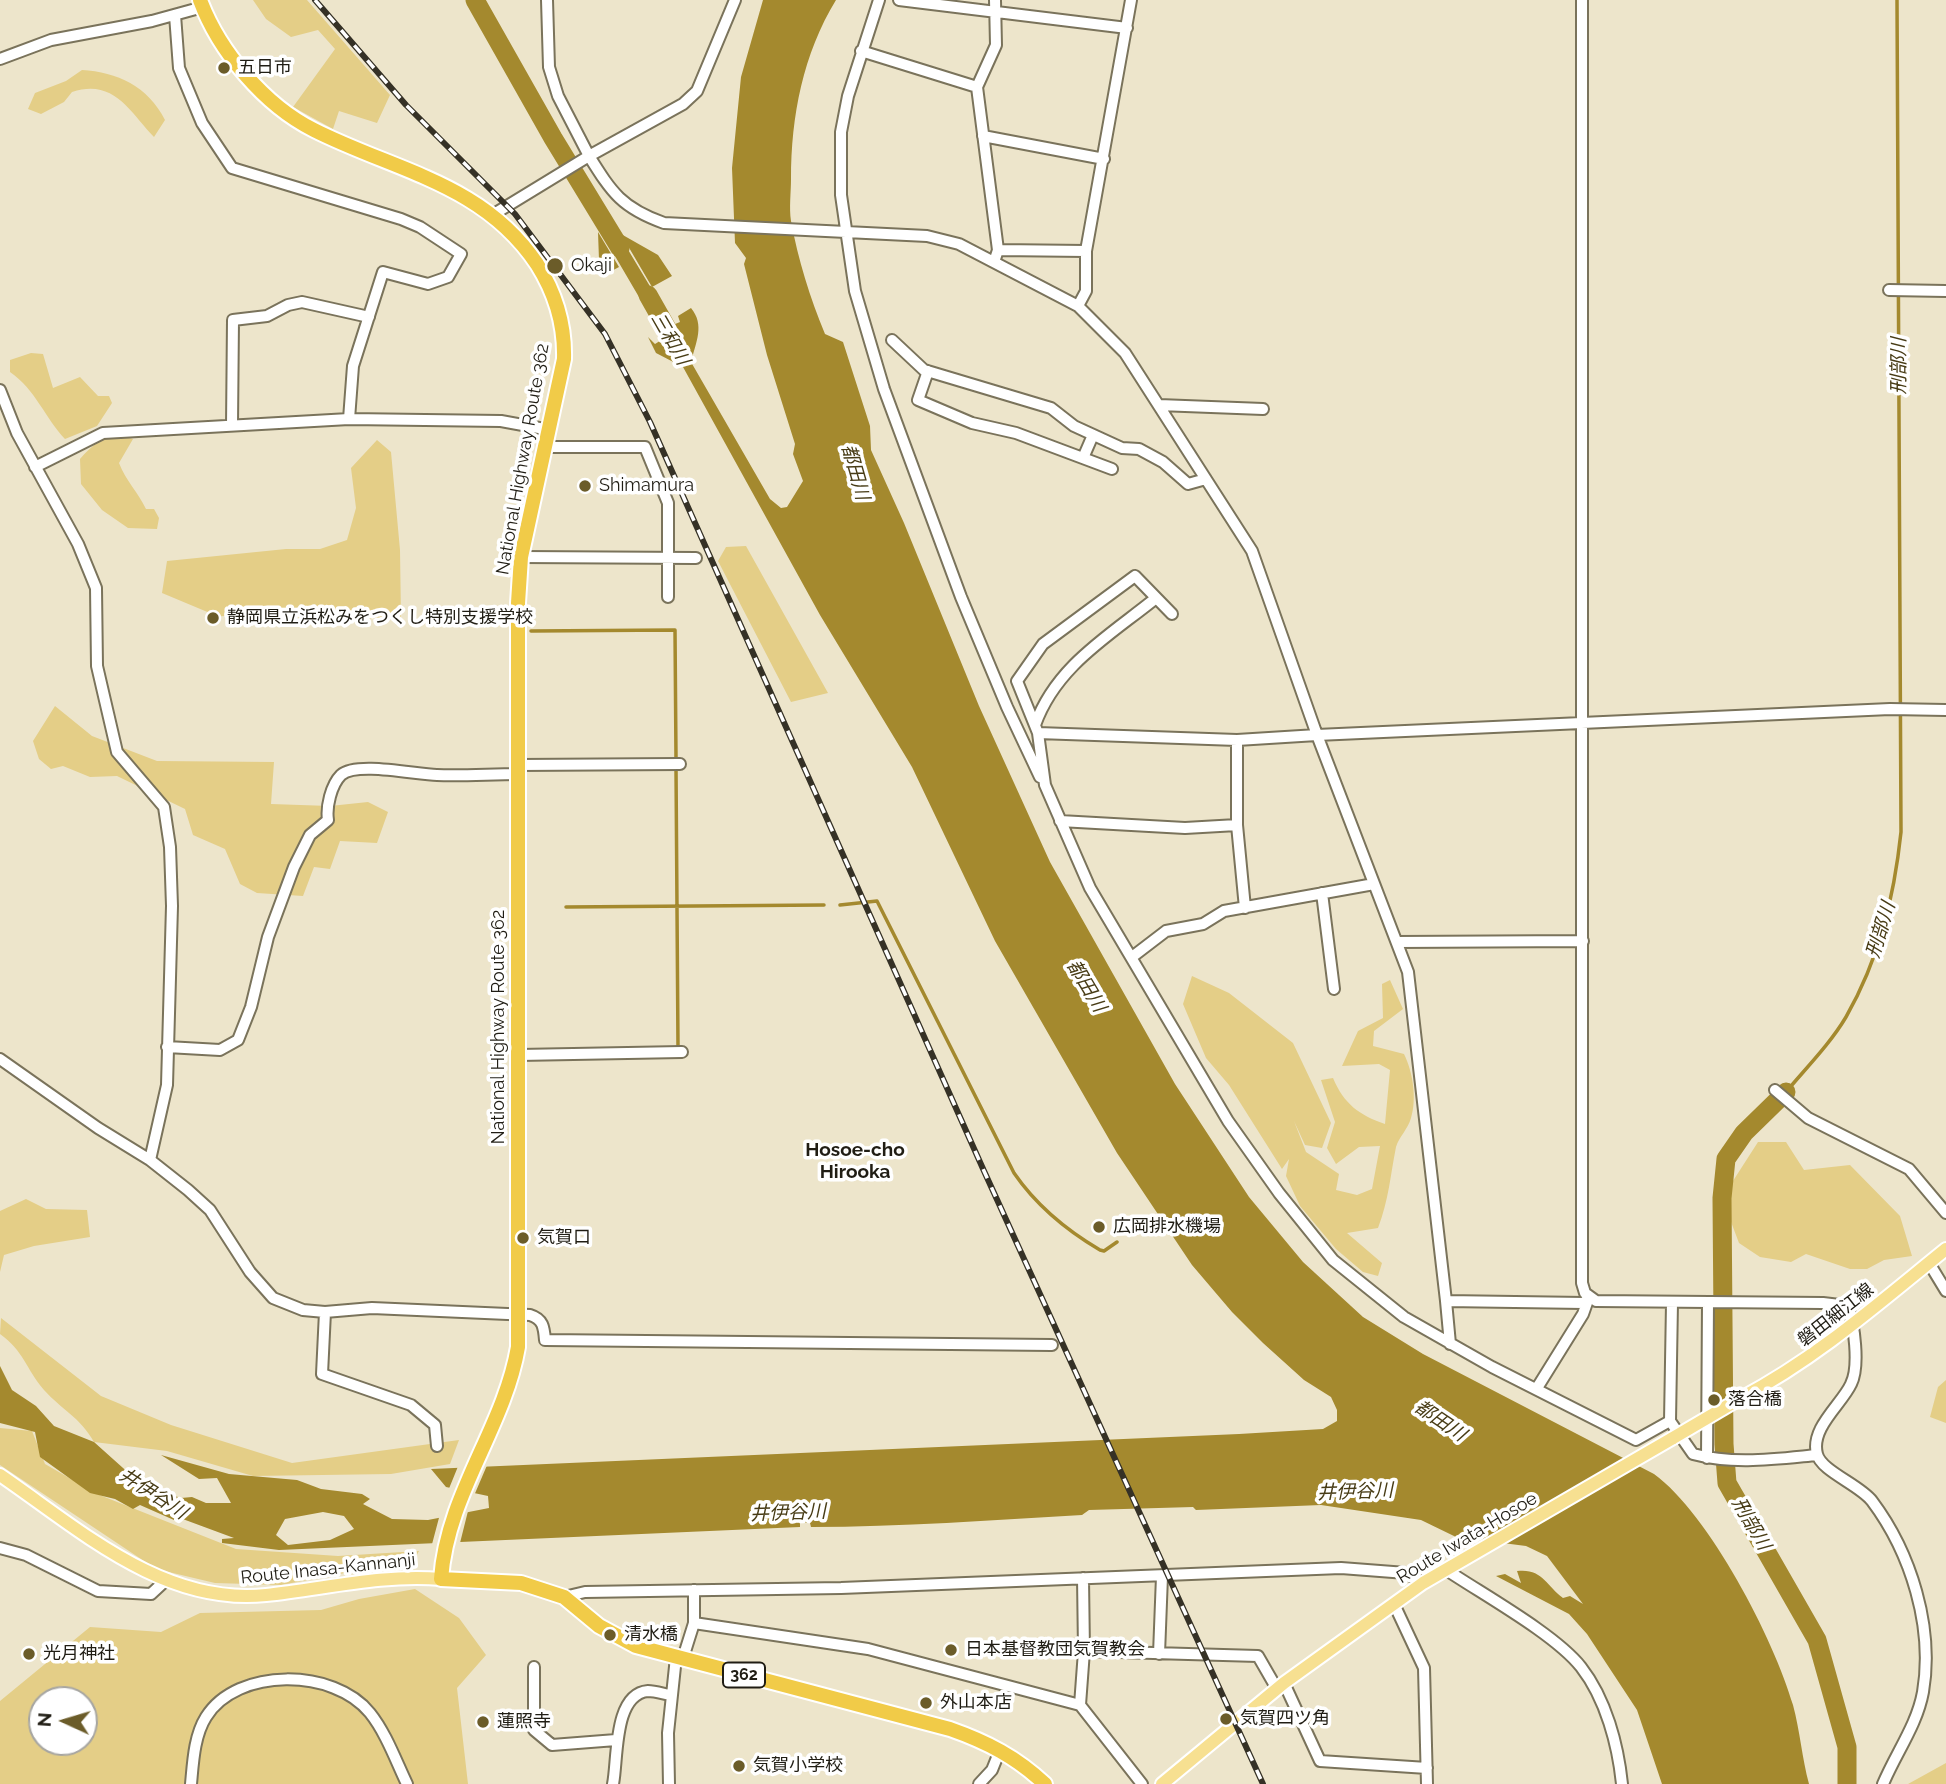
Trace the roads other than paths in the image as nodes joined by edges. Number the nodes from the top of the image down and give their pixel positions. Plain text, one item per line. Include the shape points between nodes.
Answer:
1 (547, 0) edge
2 (735, 0) edge
3 (879, 0) edge
4 (899, 0) edge
5 (995, 0) edge
6 (1131, 0) edge
7 (1582, 0) edge
8 (202, 3) edge
9 (995, 13) junction
10 (175, 15) junction
11 (1126, 28) junction
12 (862, 51) junction
13 (0, 59) edge
14 (977, 87) junction
15 (983, 136) junction
16 (586, 159) junction
17 (1104, 159) junction
18 (494, 214) junction
19 (843, 232) junction
20 (998, 250) junction
21 (1086, 251) junction
22 (994, 262) junction
23 (1889, 290) dead end
24 (1946, 291) edge
25 (1078, 306) junction
26 (369, 317) junction
27 (891, 340) dead end
28 (928, 371) junction
29 (0, 390) edge
30 (1159, 405) junction
31 (1264, 409) dead end
32 (349, 419) junction
33 (232, 425) junction
34 (550, 430) junction
35 (1093, 435) junction
36 (546, 447) junction
37 (1083, 458) junction
38 (35, 467) junction
39 (1112, 469) dead end
40 (1206, 479) junction
41 (521, 557) junction
42 (668, 558) junction
43 (696, 558) dead end
44 (668, 597) dead end
45 (1156, 598) junction
46 (1172, 614) dead end
47 (1946, 710) edge
48 (1583, 724) junction
49 (1037, 729) junction
50 (1317, 735) junction
51 (1237, 740) junction
52 (680, 764) dead end
53 (518, 769) junction
54 (1045, 785) junction
55 (1060, 821) junction
56 (1237, 825) junction
57 (1374, 884) junction
58 (1322, 893) junction
59 (1245, 908) junction
60 (1583, 941) junction
61 (1397, 942) junction
62 (1132, 957) junction
63 (1334, 989) dead end
64 (167, 1047) junction
65 (682, 1052) dead end
66 (520, 1055) junction
67 (0, 1059) edge
68 (1775, 1090) dead end
69 (150, 1160) junction
70 (1946, 1213) edge
71 (1946, 1249) edge
72 (1928, 1263) junction
73 (1946, 1291) edge
74 (1589, 1297) junction
75 (1446, 1301) junction
76 (1672, 1303) junction
77 (1708, 1303) junction
78 (324, 1312) junction
79 (519, 1316) junction
80 (1855, 1325) junction
81 (1450, 1344) junction
82 (1052, 1345) dead end
83 (1537, 1388) junction
84 (1741, 1398) joint
85 (1670, 1421) junction
86 (437, 1446) dead end
87 (1817, 1455) junction
88 (1709, 1458) junction
89 (0, 1475) edge
90 (0, 1548) edge
91 (1449, 1567) junction
92 (1162, 1576) junction
93 (441, 1578) junction
94 (1083, 1578) junction
95 (165, 1581) junction
96 (1423, 1583) junction
97 (694, 1590) junction
98 (564, 1597) junction
99 (1394, 1604) junction
100 (694, 1623) junction
101 (1084, 1651) junction
102 (1159, 1654) junction
103 (680, 1658) junction
104 (534, 1667) dead end
105 (1281, 1686) junction
106 (670, 1695) junction
107 (1080, 1705) junction
108 (617, 1740) junction
109 (1000, 1750) junction
110 (1427, 1768) junction
111 (191, 1784) edge
112 (407, 1784) edge
113 (613, 1784) edge
114 (669, 1784) edge
115 (979, 1784) edge
116 (1045, 1784) edge
117 (1142, 1784) edge
118 (1162, 1784) edge
119 (1427, 1784) edge
120 (1622, 1784) edge
121 (1883, 1784) edge

1 - 16 street via 549,67
2 - 16 street via 696,91 683,104
3 - 12 street
4 - 9 street
5 - 9 street
6 - 11 street
7 - 48 street
8 - 10 street
8 - 18 highway, National Highway Route 362 via 225,47 252,81 288,113 312,129 458,191
9 - 11 street
9 - 14 street via 996,45
10 - 13 street via 51,40
10 - 26 street via 179,68 202,123 232,168 401,219 461,254 448,277 428,284 383,272
11 - 17 street
12 - 14 street
12 - 19 street via 841,132
14 - 15 street
15 - 17 street
15 - 20 street
16 - 18 street
16 - 19 street via 613,194 635,212 664,223
17 - 21 street
18 - 34 highway, National Highway Route 362 via 523,243 543,274 565,330 565,359
19 - 22 street via 927,236 959,244
19 - 54 street via 855,291 896,423 961,597
20 - 21 street
20 - 22 street
21 - 25 street via 1086,291
22 - 25 street
23 - 24 street
25 - 30 street via 1125,353
26 - 32 street via 353,366
26 - 33 street via 302,302 267,316 233,320
27 - 28 street
28 - 35 street via 1051,408
28 - 37 street via 918,400 972,423 1016,433
29 - 38 street
30 - 31 street
30 - 40 street
32 - 33 street
32 - 34 street via 501,421
33 - 38 street via 103,433
34 - 36 highway, National Highway Route 362
35 - 37 street
35 - 40 street via 1122,448 1139,449 1188,484
36 - 41 highway, National Highway Route 362
36 - 42 street via 645,447 668,503
37 - 39 street
38 - 64 street via 78,544 96,588 97,666 117,752 164,807 172,906
40 - 50 street via 1252,551
41 - 42 street
41 - 53 highway, National Highway Route 362
42 - 43 street
42 - 44 street
45 - 46 street
45 - 49 street via 1071,666 1045,698
45 - 49 street via 1135,576 1043,644 1017,681
47 - 48 street
48 - 50 street
48 - 60 street
49 - 51 street
49 - 54 street
50 - 51 street
50 - 57 street
51 - 56 street
52 - 53 street
53 - 64 street via 437,775 383,769 341,775 326,806 328,820 310,835 294,867 268,937 239,1040 220,1050
53 - 66 highway, National Highway Route 362
54 - 55 street
55 - 56 street via 1171,828
55 - 62 street via 1090,888
56 - 59 street
57 - 58 street
57 - 61 street
58 - 59 street
58 - 63 street
59 - 62 street via 1224,911 1203,924 1166,931
60 - 61 street
60 - 74 street via 1581,1266
61 - 75 street via 1408,972 1414,1011
62 - 81 street via 1228,1121 1333,1260 1387,1305
64 - 69 street via 167,1085
65 - 66 street
66 - 79 highway, National Highway Route 362
67 - 69 street
68 - 70 street via 1808,1118 1909,1170
69 - 78 street via 210,1210 250,1272 273,1298 303,1310
71 - 72 main road, 磐田細江線
72 - 73 street
72 - 80 main road, 磐田細江線
74 - 75 street via 1584,1303
74 - 76 street
74 - 83 street
75 - 81 street
76 - 77 street
76 - 85 street
77 - 80 street via 1838,1304 1848,1306
77 - 88 street
78 - 79 street via 372,1308
78 - 86 street via 322,1374 411,1405 435,1425
79 - 82 street via 538,1318 544,1325 545,1340
79 - 93 highway, National Highway Route 362 via 512,1380 452,1518
80 - 84 main road, 磐田細江線 via 1789,1373
80 - 87 street via 1852,1382 1822,1427
81 - 83 street
83 - 85 street via 1636,1440
84 - 91 main road, Route Iwata-Hosoe, bridge
85 - 88 street via 1693,1454
87 - 88 street via 1735,1462
87 - 121 street via 1871,1499 1896,1540 1922,1621 1923,1692
89 - 95 main road, Route Inasa-Kannanji
90 - 95 street via 26,1555 98,1591 151,1594
91 - 96 main road, Route Iwata-Hosoe
91 - 120 street via 1564,1649 1582,1668 1610,1728
92 - 94 street
92 - 96 street via 1371,1569 1406,1573
92 - 102 street
93 - 95 main road, Route Inasa-Kannanji via 231,1596
93 - 98 highway, 362 via 522,1583
94 - 97 street
94 - 101 street
96 - 99 main road, Route Iwata-Hosoe
97 - 98 street via 585,1592
97 - 100 street
98 - 103 highway, 362 via 599,1626 636,1646
99 - 105 main road, Route Iwata-Hosoe
99 - 110 street via 1424,1668
100 - 103 street
100 - 107 street via 868,1649
101 - 102 street
101 - 107 street
102 - 105 street via 1258,1656
103 - 106 street
103 - 109 highway, 362 via 950,1729
104 - 108 street via 534,1730 552,1745
105 - 110 street via 1320,1761
105 - 118 main road, Route Iwata-Hosoe
106 - 108 street via 646,1691 630,1701
106 - 114 street
107 - 117 street
108 - 113 street
109 - 115 street via 992,1770
109 - 116 highway, 362
110 - 119 street
111 - 112 street via 193,1755 205,1718 226,1693 251,1684 296,1678 335,1688 369,1712

